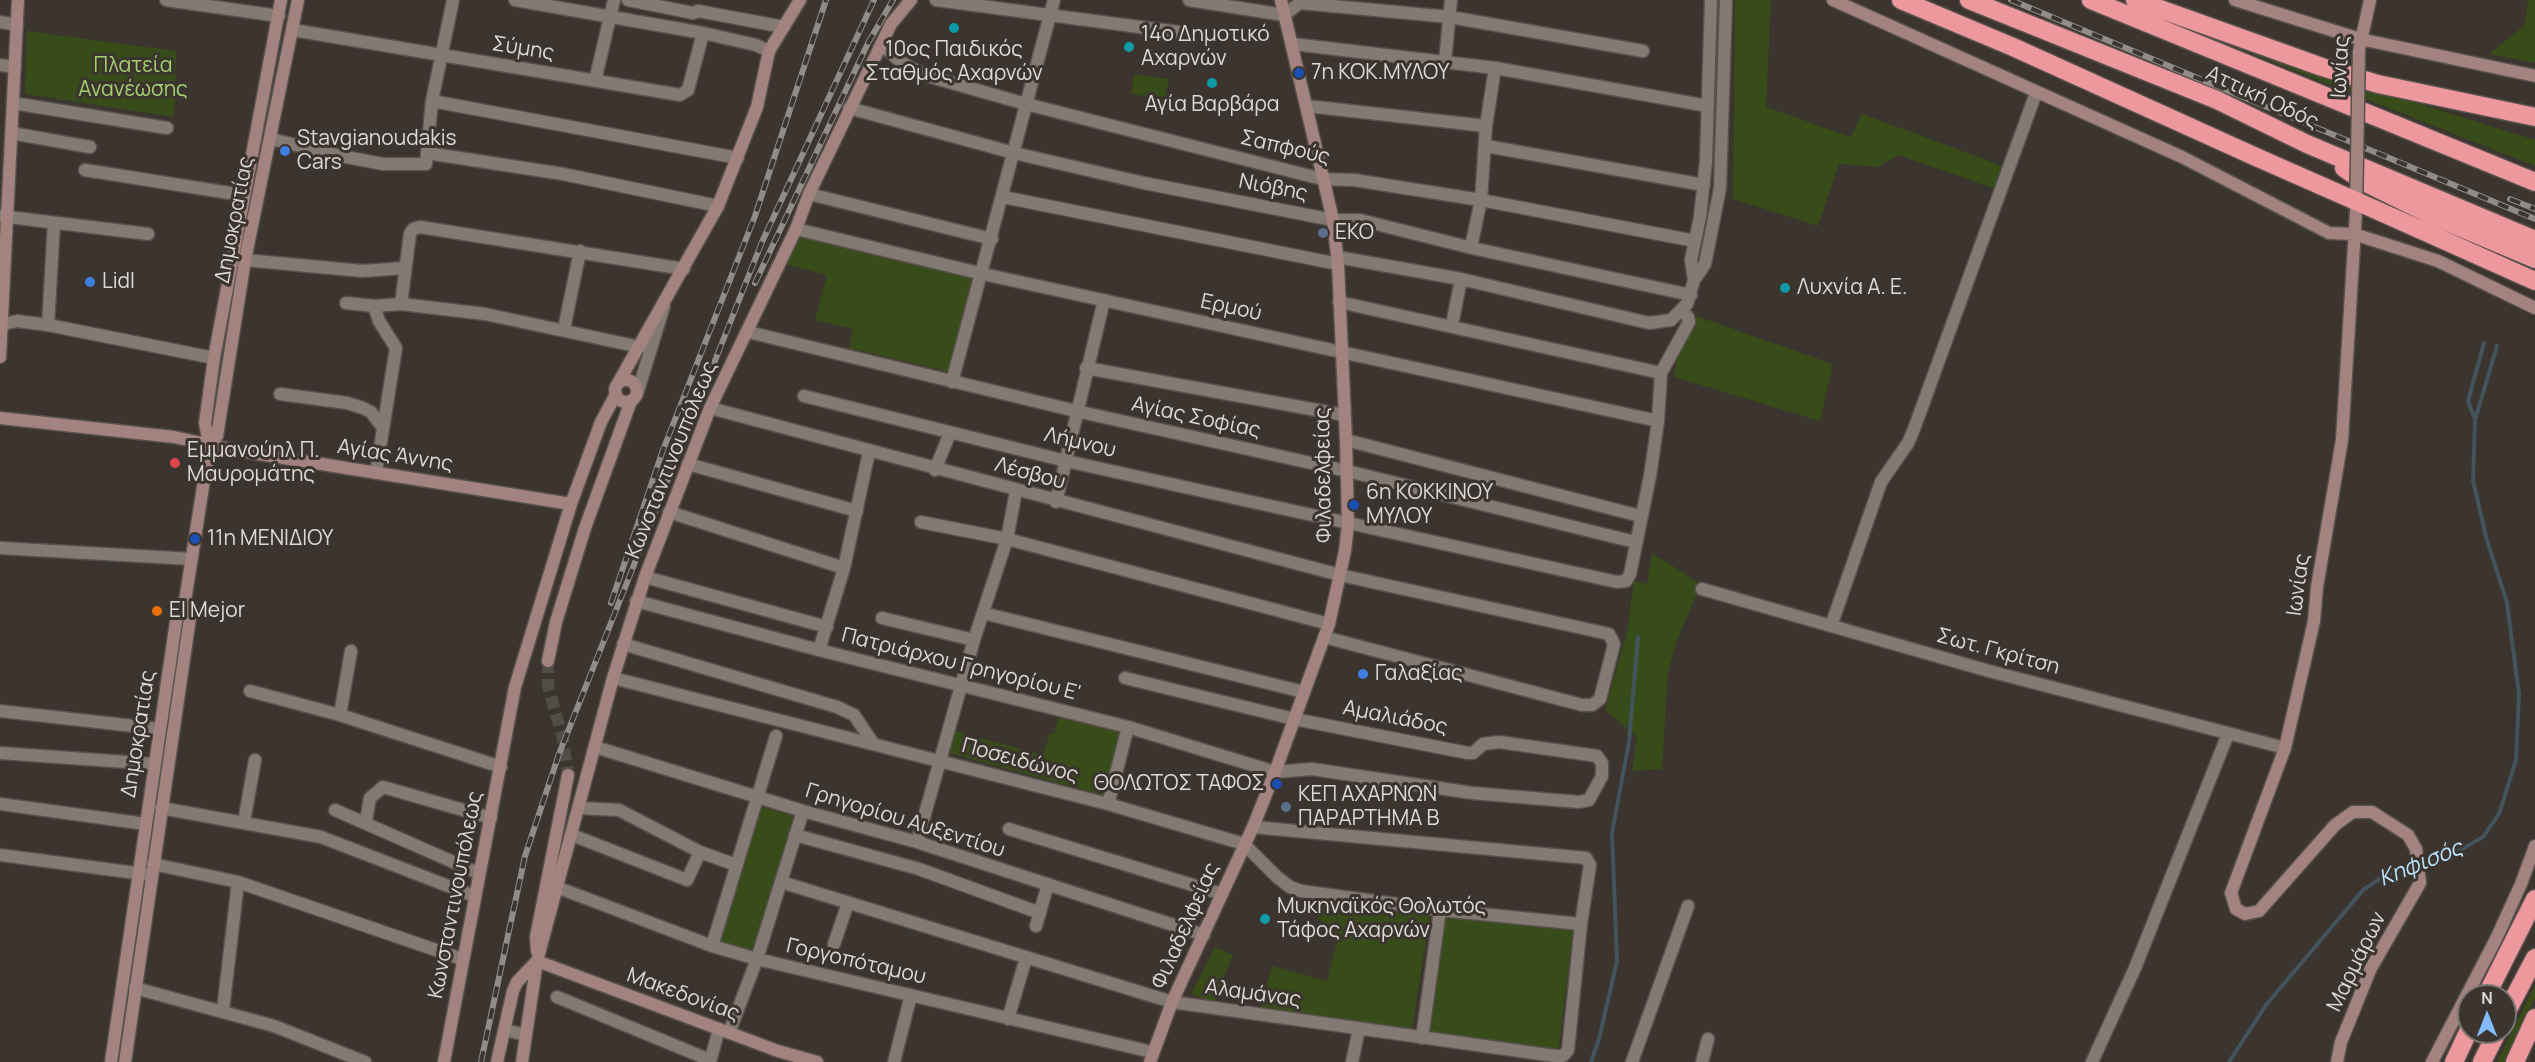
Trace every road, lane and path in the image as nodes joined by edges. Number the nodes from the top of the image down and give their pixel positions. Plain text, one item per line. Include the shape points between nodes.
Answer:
1 (18, 0) edge
2 (166, 0) edge
3 (281, 0) edge
4 (298, 0) edge
5 (453, 0) edge
6 (515, 0) edge
7 (614, 0) edge
8 (628, 0) edge
9 (800, 0) edge
10 (911, 0) edge
11 (936, 0) edge
12 (1054, 0) edge
13 (1189, 0) edge
14 (1281, 0) edge
15 (1451, 0) edge
16 (1711, 0) edge
17 (1726, 0) edge
18 (1833, 0) edge
19 (1901, 0) edge
20 (1969, 0) edge
21 (2091, 0) edge
22 (2135, 0) edge
23 (2235, 0) edge
24 (2370, 0) edge
25 (1284, 15) junction
26 (279, 16) junction
27 (1050, 16) junction
28 (610, 17) junction
29 (1450, 17) junction
30 (0, 22) edge
31 (17, 25) junction
32 (784, 27) junction
33 (293, 30) junction
34 (703, 33) junction
35 (1185, 33) dead end
36 (1293, 44) junction
37 (2360, 44) junction
38 (882, 45) junction
39 (769, 51) junction
40 (1643, 51) dead end
41 (443, 56) junction
42 (1445, 61) junction
43 (0, 66) edge
44 (15, 67) junction
45 (1495, 68) junction
46 (2535, 76) edge
47 (595, 81) junction
48 (2036, 93) junction
49 (432, 101) junction
50 (13, 103) junction
51 (1026, 105) junction
52 (1306, 106) junction
53 (1708, 106) junction
54 (849, 108) junction
55 (2529, 115) edge
56 (1486, 126) junction
57 (167, 128) dead end
58 (11, 134) junction
59 (272, 139) junction
60 (2307, 144) junction
61 (1486, 146) junction
62 (90, 147) dead end
63 (1014, 153) junction
64 (738, 158) junction
65 (427, 159) junction
66 (85, 170) dead end
67 (1322, 179) junction
68 (2535, 182) edge
69 (1704, 185) junction
70 (809, 194) junction
71 (242, 195) junction
72 (1003, 197) junction
73 (1481, 200) junction
74 (718, 206) junction
75 (4, 217) edge
76 (1333, 220) junction
77 (54, 223) junction
78 (796, 229) junction
79 (148, 234) dead end
80 (2354, 234) junction
81 (992, 239) junction
82 (2535, 240) edge
83 (1695, 241) junction
84 (1471, 247) junction
85 (580, 251) junction
86 (2535, 259) edge
87 (245, 260) junction
88 (1337, 260) junction
89 (405, 268) junction
90 (684, 269) junction
91 (982, 274) junction
92 (1461, 279) junction
93 (1694, 280) junction
94 (2535, 281) edge
95 (1691, 295) junction
96 (1104, 300) junction
97 (665, 302) junction
98 (1339, 302) junction
99 (346, 303) dead end
100 (401, 304) junction
101 (374, 306) junction
102 (2535, 308) edge
103 (1682, 311) junction
104 (1, 325) edge
105 (1452, 325) junction
106 (48, 326) junction
107 (564, 329) junction
108 (748, 332) junction
109 (640, 346) junction
110 (1340, 352) junction
111 (0, 357) edge
112 (214, 358) junction
113 (1086, 368) junction
114 (1661, 373) junction
115 (952, 382) junction
116 (617, 389) junction
117 (280, 394) dead end
118 (804, 396) dead end
119 (634, 397) junction
120 (710, 408) junction
121 (1076, 411) junction
122 (1344, 415) junction
123 (0, 417) edge
124 (1659, 421) junction
125 (383, 428) junction
126 (950, 433) junction
127 (1346, 440) junction
128 (209, 445) junction
129 (869, 452) junction
130 (1066, 461) junction
131 (688, 464) junction
132 (935, 470) junction
133 (1347, 471) junction
134 (376, 473) junction
135 (1016, 490) junction
136 (1056, 502) junction
137 (571, 504) junction
138 (856, 511) junction
139 (669, 512) junction
140 (1641, 516) junction
141 (921, 522) dead end
142 (1348, 524) junction
143 (1007, 539) junction
144 (1635, 542) junction
145 (0, 548) edge
146 (192, 559) junction
147 (844, 568) junction
148 (1340, 575) junction
149 (645, 577) junction
150 (1702, 589) dead end
151 (186, 601) junction
152 (636, 601) junction
153 (983, 613) junction
154 (882, 618) dead end
155 (1329, 624) junction
156 (1831, 626) junction
157 (827, 627) junction
158 (1324, 637) junction
159 (974, 640) junction
160 (623, 644) junction
161 (819, 650) junction
162 (351, 651) dead end
163 (548, 661) tunnel mouth
164 (613, 678) junction
165 (1125, 678) dead end
166 (961, 686) junction
167 (250, 691) dead end
168 (1304, 692) junction
169 (0, 711) edge
170 (340, 715) junction
171 (1294, 719) junction
172 (1128, 727) junction
173 (160, 729) junction
174 (2228, 734) junction
175 (776, 736) dead end
176 (873, 743) junction
177 (595, 747) junction
178 (2285, 748) junction
179 (0, 753) edge
180 (255, 760) dead end
181 (940, 760) junction
182 (154, 764) junction
183 (501, 767) junction
184 (1275, 772) junction
185 (568, 775) tunnel mouth
186 (757, 796) junction
187 (0, 804) edge
188 (1108, 804) junction
189 (580, 807) junction
190 (161, 808) junction
191 (336, 810) dead end
192 (803, 811) junction
193 (491, 818) junction
194 (366, 821) junction
195 (244, 822) junction
196 (146, 824) junction
197 (1253, 827) junction
198 (1010, 829) dead end
199 (572, 835) junction
200 (795, 835) junction
201 (917, 842) junction
202 (1244, 844) junction
203 (2535, 846) edge
204 (700, 852) junction
205 (0, 855) edge
206 (736, 865) junction
207 (148, 871) junction
208 (478, 873) junction
209 (238, 882) junction
210 (781, 882) junction
211 (2420, 883) joint
212 (1048, 885) junction
213 (559, 888) junction
214 (1222, 894) junction
215 (474, 896) junction
216 (2535, 899) edge
217 (848, 903) junction
218 (1688, 906) dead end
219 (1440, 910) junction
220 (1040, 913) junction
221 (1581, 924) junction
222 (1036, 926) dead end
223 (1204, 935) junction
224 (834, 944) dead end
225 (712, 946) junction
226 (1026, 957) junction
227 (2535, 958) edge
228 (462, 959) junction
229 (757, 959) junction
230 (537, 962) junction
231 (2492, 984) edge
232 (135, 988) junction
233 (2517, 992) edge
234 (911, 995) junction
235 (557, 997) dead end
236 (1172, 1002) junction
237 (223, 1010) junction
238 (2535, 1018) edge
239 (1008, 1019) junction
240 (1359, 1029) junction
241 (505, 1030) junction
242 (724, 1031) junction
243 (526, 1035) junction
244 (1422, 1038) junction
245 (1708, 1039) dead end
246 (2462, 1044) edge
247 (2491, 1044) edge
248 (776, 1056) edge
249 (1151, 1057) edge
250 (710, 1061) edge
251 (111, 1062) edge
252 (125, 1062) edge
253 (365, 1062) edge
254 (444, 1062) edge
255 (497, 1062) edge
256 (522, 1062) edge
257 (817, 1062) edge
258 (894, 1062) edge
259 (1352, 1062) edge
260 (1632, 1062) edge
261 (1702, 1062) edge
262 (2092, 1062) edge
263 (2337, 1062) edge
264 (2432, 1062) edge
265 (2454, 1062) edge
266 (2482, 1062) edge
267 (2516, 1062) edge

1 - 31 street
2 - 26 street
3 - 26 street, Δημοκρατίας
4 - 33 street, Δημοκρατίας
5 - 41 street
6 - 28 street
7 - 28 street
8 - 32 street
9 - 32 street, Κωνσταντινουπόλεως
10 - 38 street, Κωνσταντινουπόλεως via 891,24
11 - 27 street
12 - 27 street
13 - 25 street
14 - 25 street, Φιλαδελφείας
15 - 29 street
16 - 53 street
17 - 93 street via 1720,188 1708,254
18 - 48 street
19 - 94 highway, bridge via 2024,51
20 - 60 highway, Αττική Οδός via 2217,100
21 - 68 highway, Αττική Οδός
22 - 55 highway via 2333,71 2421,94
23 - 37 street
24 - 37 street, Ιωνίας
25 - 29 street via 1300,3
25 - 36 street, Φιλαδελφείας
26 - 71 street, Δημοκρατίας
27 - 35 street
27 - 51 street
28 - 34 street
28 - 47 street
29 - 40 street
29 - 42 street
30 - 31 street
31 - 44 street
32 - 39 street, Κωνσταντινουπόλεως
33 - 41 street, Σύμης
33 - 59 street, Δημοκρατίας
34 - 39 street
34 - 47 street, Σύμης via 688,90 680,95
36 - 42 street
36 - 52 street, Φιλαδελφείας
37 - 46 street
37 - 80 street, Ιωνίας, bridge
38 - 51 street, Σαπφούς via 924,75
38 - 54 street, Κωνσταντινουπόλεως
39 - 64 street, Κωνσταντινουπόλεως via 757,107
41 - 47 street, Σύμης
41 - 49 street
42 - 45 street
43 - 44 street
44 - 50 street
45 - 53 street
45 - 56 street
48 - 80 street via 2182,157 2320,230
48 - 156 street via 1914,429 1881,482
49 - 64 street
49 - 65 street
50 - 57 street
50 - 58 street
51 - 63 street
51 - 67 street, Σαπφούς
52 - 56 street
52 - 67 street, Φιλαδελφείας
53 - 69 street
54 - 63 street, Νιόβης
54 - 70 street, Κωνσταντινουπόλεως
56 - 61 street
58 - 62 street
58 - 75 street
59 - 65 street via 383,164
59 - 87 street, Δημοκρατίας
60 - 82 highway, Αττική Οδός
60 - 86 highway via 2366,183
61 - 69 street
61 - 73 street
63 - 72 street
63 - 76 street, Νιόβης
64 - 74 street, Κωνσταντινουπόλεως
65 - 74 street via 563,174
66 - 71 street
67 - 73 street, Σαπφούς via 1354,180
67 - 76 street, Φιλαδελφείας
69 - 83 street
70 - 78 street, Κωνσταντινουπόλεως
70 - 81 street
71 - 112 street, Δημοκρατίας
72 - 81 street
72 - 88 street
73 - 83 street, Σαπφούς
73 - 84 street
74 - 90 street, Κωνσταντινουπόλεως
75 - 77 street
75 - 104 street
76 - 84 street, Νιόβης via 1360,220
76 - 88 street, Φιλαδελφείας
77 - 79 street
77 - 106 street
78 - 91 street, Ερμού
78 - 108 street, Κωνσταντινουπόλεως
80 - 102 street via 2438,261
80 - 178 street, Ιωνίας via 2340,462 2308,655
81 - 91 street
83 - 93 street via 1691,260
84 - 95 street, Νιόβης
85 - 89 street via 420,227 410,234
85 - 90 street
85 - 107 street
87 - 89 street via 362,272
87 - 128 street, Δημοκρατίας via 217,436
88 - 92 street
88 - 98 street, Φιλαδελφείας
89 - 100 street
90 - 97 street, Κωνσταντινουπόλεως
91 - 96 street, Ερμού
91 - 115 street
92 - 103 street via 1649,323 1671,320
92 - 105 street
93 - 95 street
95 - 103 street
96 - 110 street, Ερμού
96 - 113 street
97 - 109 street, Κωνσταντινουπόλεως
97 - 119 street
98 - 105 street
98 - 110 street, Φιλαδελφείας
99 - 101 street
100 - 101 street
100 - 107 street
101 - 125 street via 396,348
103 - 114 street via 1689,321
104 - 106 street via 17,321
104 - 111 street
105 - 114 street
106 - 112 street
107 - 109 street
108 - 115 street, Αγίας Σοφίας
108 - 120 street, Κωνσταντινουπόλεως
109 - 116 street, Κωνσταντινουπόλεως
110 - 122 street, Φιλαδελφείας
110 - 124 street, Ερμού
112 - 128 street, Δημοκρατίας via 205,423
113 - 121 street
113 - 122 street
114 - 124 street
115 - 121 street, Αγίας Σοφίας
116 - 119 street via 621,401
116 - 119 street via 631,381 637,389
116 - 137 street, Κωνσταντινουπόλεως
117 - 125 street via 363,408
118 - 126 street, Λήμνου
119 - 163 street via 585,528
120 - 129 street, Λέσβου
120 - 131 street, Κωνσταντινουπόλεως
121 - 130 street
121 - 133 street, Αγίας Σοφίας
122 - 127 street, Φιλαδελφείας
123 - 128 street, Αγίας Άννης via 168,436
124 - 140 street
125 - 134 street
126 - 130 street, Λήμνου
126 - 132 street
127 - 133 street, Φιλαδελφείας
127 - 140 street
128 - 134 street, Αγίας Άννης
128 - 146 street, Δημοκρατίας
129 - 132 street, Λέσβου
129 - 138 street
130 - 136 street
130 - 142 street, Λήμνου
131 - 138 street
131 - 139 street, Κωνσταντινουπόλεως
132 - 135 street, Λέσβου
133 - 142 street, Φιλαδελφείας
133 - 144 street, Αγίας Σοφίας
134 - 137 street, Αγίας Άννης
135 - 136 street, Λέσβου
135 - 143 street
136 - 148 street, Λέσβου
137 - 183 street, Κωνσταντινουπόλεως via 515,687
138 - 147 street
139 - 147 street
139 - 149 street, Κωνσταντινουπόλεως
140 - 144 street
141 - 143 street
142 - 144 street, Λήμνου via 1600,579 1626,580
142 - 148 street, Φιλαδελφείας
143 - 153 street
143 - 155 street
145 - 146 street
146 - 151 street, Δημοκρατίας
147 - 157 street
148 - 155 street, Φιλαδελφείας
148 - 158 street, Λέσβου via 1609,634 1614,644 1600,699 1592,705 1582,705
149 - 152 street, Κωνσταντινουπόλεως
149 - 157 street
150 - 156 street, Σωτ. Γκρίτση
151 - 173 street, Δημοκρατίας via 177,615
151 - 190 street, Δημοκρατίας via 190,618
152 - 160 street, Κωνσταντινουπόλεως
152 - 161 street, Πατριάρχου Γρηγορίου E'
153 - 159 street
153 - 168 street
154 - 159 street
155 - 158 street, Φιλαδελφείας
156 - 174 street, Σωτ. Γκρίτση
157 - 161 street
158 - 168 street, Φιλαδελφείας
159 - 166 street
160 - 164 street, Κωνσταντινουπόλεως
160 - 176 street via 837,707 854,716
161 - 166 street, Πατριάρχου Γρηγορίου E'
162 - 170 street
164 - 176 street, Ποσειδώνος
164 - 177 street, Κωνσταντινουπόλεως
165 - 171 street, Αμαλιάδος
166 - 172 street, Πατριάρχου Γρηγορίου E'
166 - 181 street
167 - 170 street
168 - 171 street, Φιλαδελφείας
169 - 173 street
170 - 183 street
171 - 184 street, Φιλαδελφείας
171 - 184 street, Αμαλιάδος via 1468,753 1491,742 1597,756 1602,763 1602,776 1589,800 1579,802 1472,793 1312,769
172 - 184 street, Πατριάρχου Γρηγορίου E'
172 - 188 street
173 - 182 street, Δημοκρατίας
174 - 178 street, Σωτ. Γκρίτση
174 - 262 street via 2135,968
175 - 186 street
176 - 181 street, Ποσειδώνος
177 - 186 street, Γρηγορίου Αυξεντίου
177 - 189 street, Κωνσταντινουπόλεως
178 - 211 street, Ιωνίας via 2231,893 2236,909 2245,914 2259,911 2336,825 2353,812 2372,812 2408,835 2416,849
179 - 182 street
180 - 195 street
181 - 188 street, Ποσειδώνος
181 - 201 street
182 - 196 street, Δημοκρατίας
183 - 193 street, Κωνσταντινουπόλεως
184 - 197 street, Φιλαδελφείας
185 - 230 street via 536,937
186 - 192 street, Γρηγορίου Αυξεντίου
186 - 206 street
187 - 196 street
188 - 202 street, Ποσειδώνος
189 - 199 street, Κωνσταντινουπόλεως
189 - 204 street via 619,810
190 - 195 street
190 - 207 street, Δημοκρατίας
191 - 194 street
192 - 200 street
192 - 201 street, Γρηγορίου Αυξεντίου
193 - 194 street via 382,787 370,798
193 - 208 street, Κωνσταντινουπόλεως
194 - 208 street
195 - 215 street via 342,844
196 - 207 street, Δημοκρατίας
197 - 202 street, Φιλαδελφείας
197 - 221 street via 1586,858 1590,865
198 - 214 street
199 - 204 street via 687,880
199 - 213 street, Κωνσταντινουπόλεως
200 - 210 street
200 - 220 street via 919,869
201 - 212 street, Γρηγορίου Αυξεντίου
202 - 214 street, Φιλαδελφείας
202 - 219 street, Ποσειδώνος via 1290,887
203 - 264 street via 2496,939
204 - 206 street
205 - 207 street
206 - 225 street
207 - 209 street
207 - 232 street, Δημοκρατίας
207 - 251 street, Δημοκρατίας
208 - 215 street, Κωνσταντινουπόλεως
209 - 228 street
209 - 237 street
210 - 217 street, Αλαμάνας
210 - 229 street
211 - 263 street, Μαρμάρων via 2371,968 2341,1042
212 - 220 street
212 - 223 street, Γρηγορίου Αυξεντίου
213 - 225 street, Γοργοπόταμου
213 - 230 street, Κωνσταντινουπόλεως
214 - 223 street, Φιλαδελφείας
215 - 228 street, Κωνσταντινουπόλεως
216 - 231 highway
217 - 224 street
217 - 226 street, Αλαμάνας
218 - 260 street
219 - 221 street, Ποσειδώνος
219 - 244 street
220 - 222 street
221 - 244 street, Αλαμάνας via 1570,1043 1563,1056
223 - 236 street, Φιλαδελφείας
225 - 229 street, Γοργοπόταμου
226 - 236 street, Αλαμάνας
226 - 239 street
227 - 233 highway
228 - 254 street, Κωνσταντινουπόλεως
229 - 234 street, Γοργοπόταμου
229 - 242 street
230 - 241 street, Κωνσταντινουπόλεως via 517,982
230 - 242 street, Μακεδονίας
230 - 243 street, Κωνσταντινουπόλεως
232 - 237 street
232 - 252 street, Δημοκρατίας
234 - 239 street, Γοργοπόταμου
234 - 258 street
235 - 250 street
236 - 240 street, Αλαμάνας
236 - 249 street, Φιλαδελφείας
237 - 253 street via 328,1045
238 - 267 highway
239 - 249 street, Γοργοπόταμου
240 - 244 street, Αλαμάνας
240 - 259 street
241 - 243 street
241 - 255 street, Κωνσταντινουπόλεως
242 - 248 street, Μακεδονίας
242 - 250 street
243 - 256 street, Κωνσταντινουπόλεως
245 - 261 street
246 - 265 highway
247 - 266 highway
248 - 257 street, Μακεδονίας

